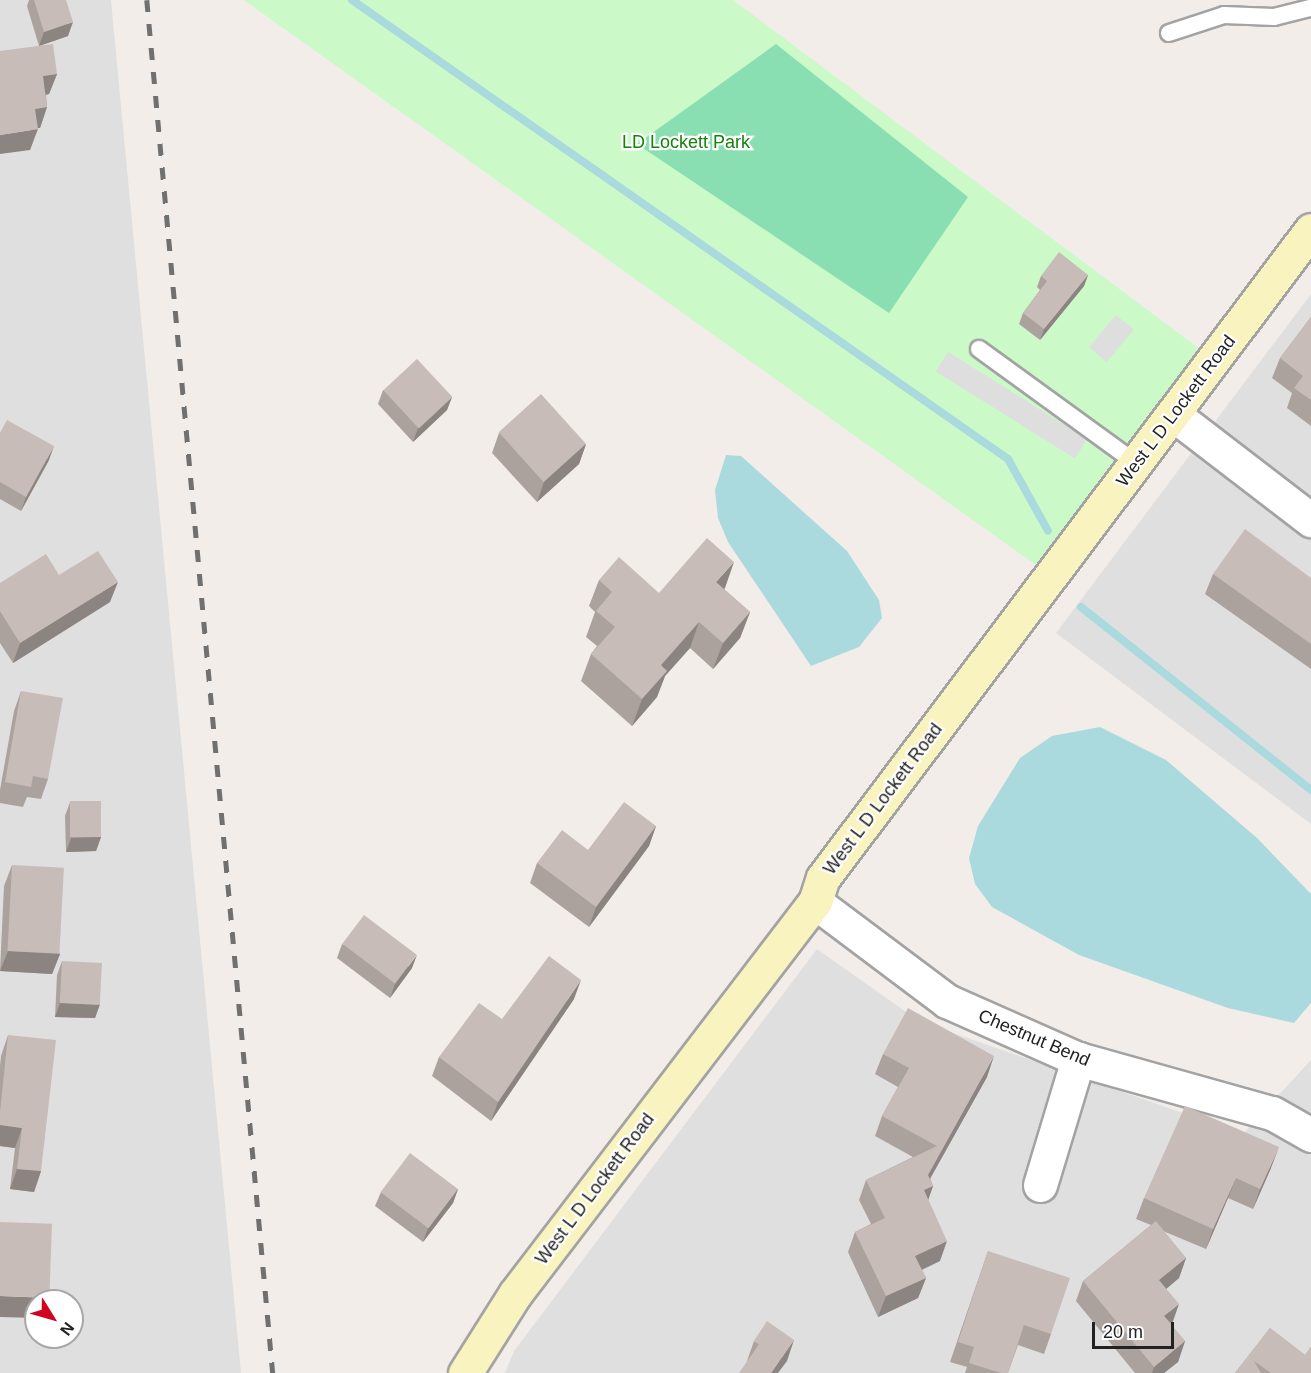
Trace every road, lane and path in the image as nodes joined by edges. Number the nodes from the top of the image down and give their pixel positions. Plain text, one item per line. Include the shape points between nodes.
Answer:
1 (1311, 8) edge
2 (1169, 33) dead end
3 (1311, 230) edge
4 (979, 349) dead end
5 (1174, 415) junction
6 (1137, 464) junction
7 (1311, 520) edge
8 (815, 902) junction
9 (1077, 1059) junction
10 (1311, 1135) edge
11 (1040, 1185) dead end
12 (465, 1373) edge

1 - 2 lane via 1274,17 1224,15
3 - 5 main road, West L D Lockett Road
4 - 6 lane
5 - 6 main road, West L D Lockett Road
5 - 7 street
6 - 8 main road, West L D Lockett Road via 823,878
8 - 9 street, Chestnut Bend via 946,1001
8 - 12 main road, West L D Lockett Road via 515,1294
9 - 10 street, Chestnut Bend via 1272,1113
9 - 11 street

